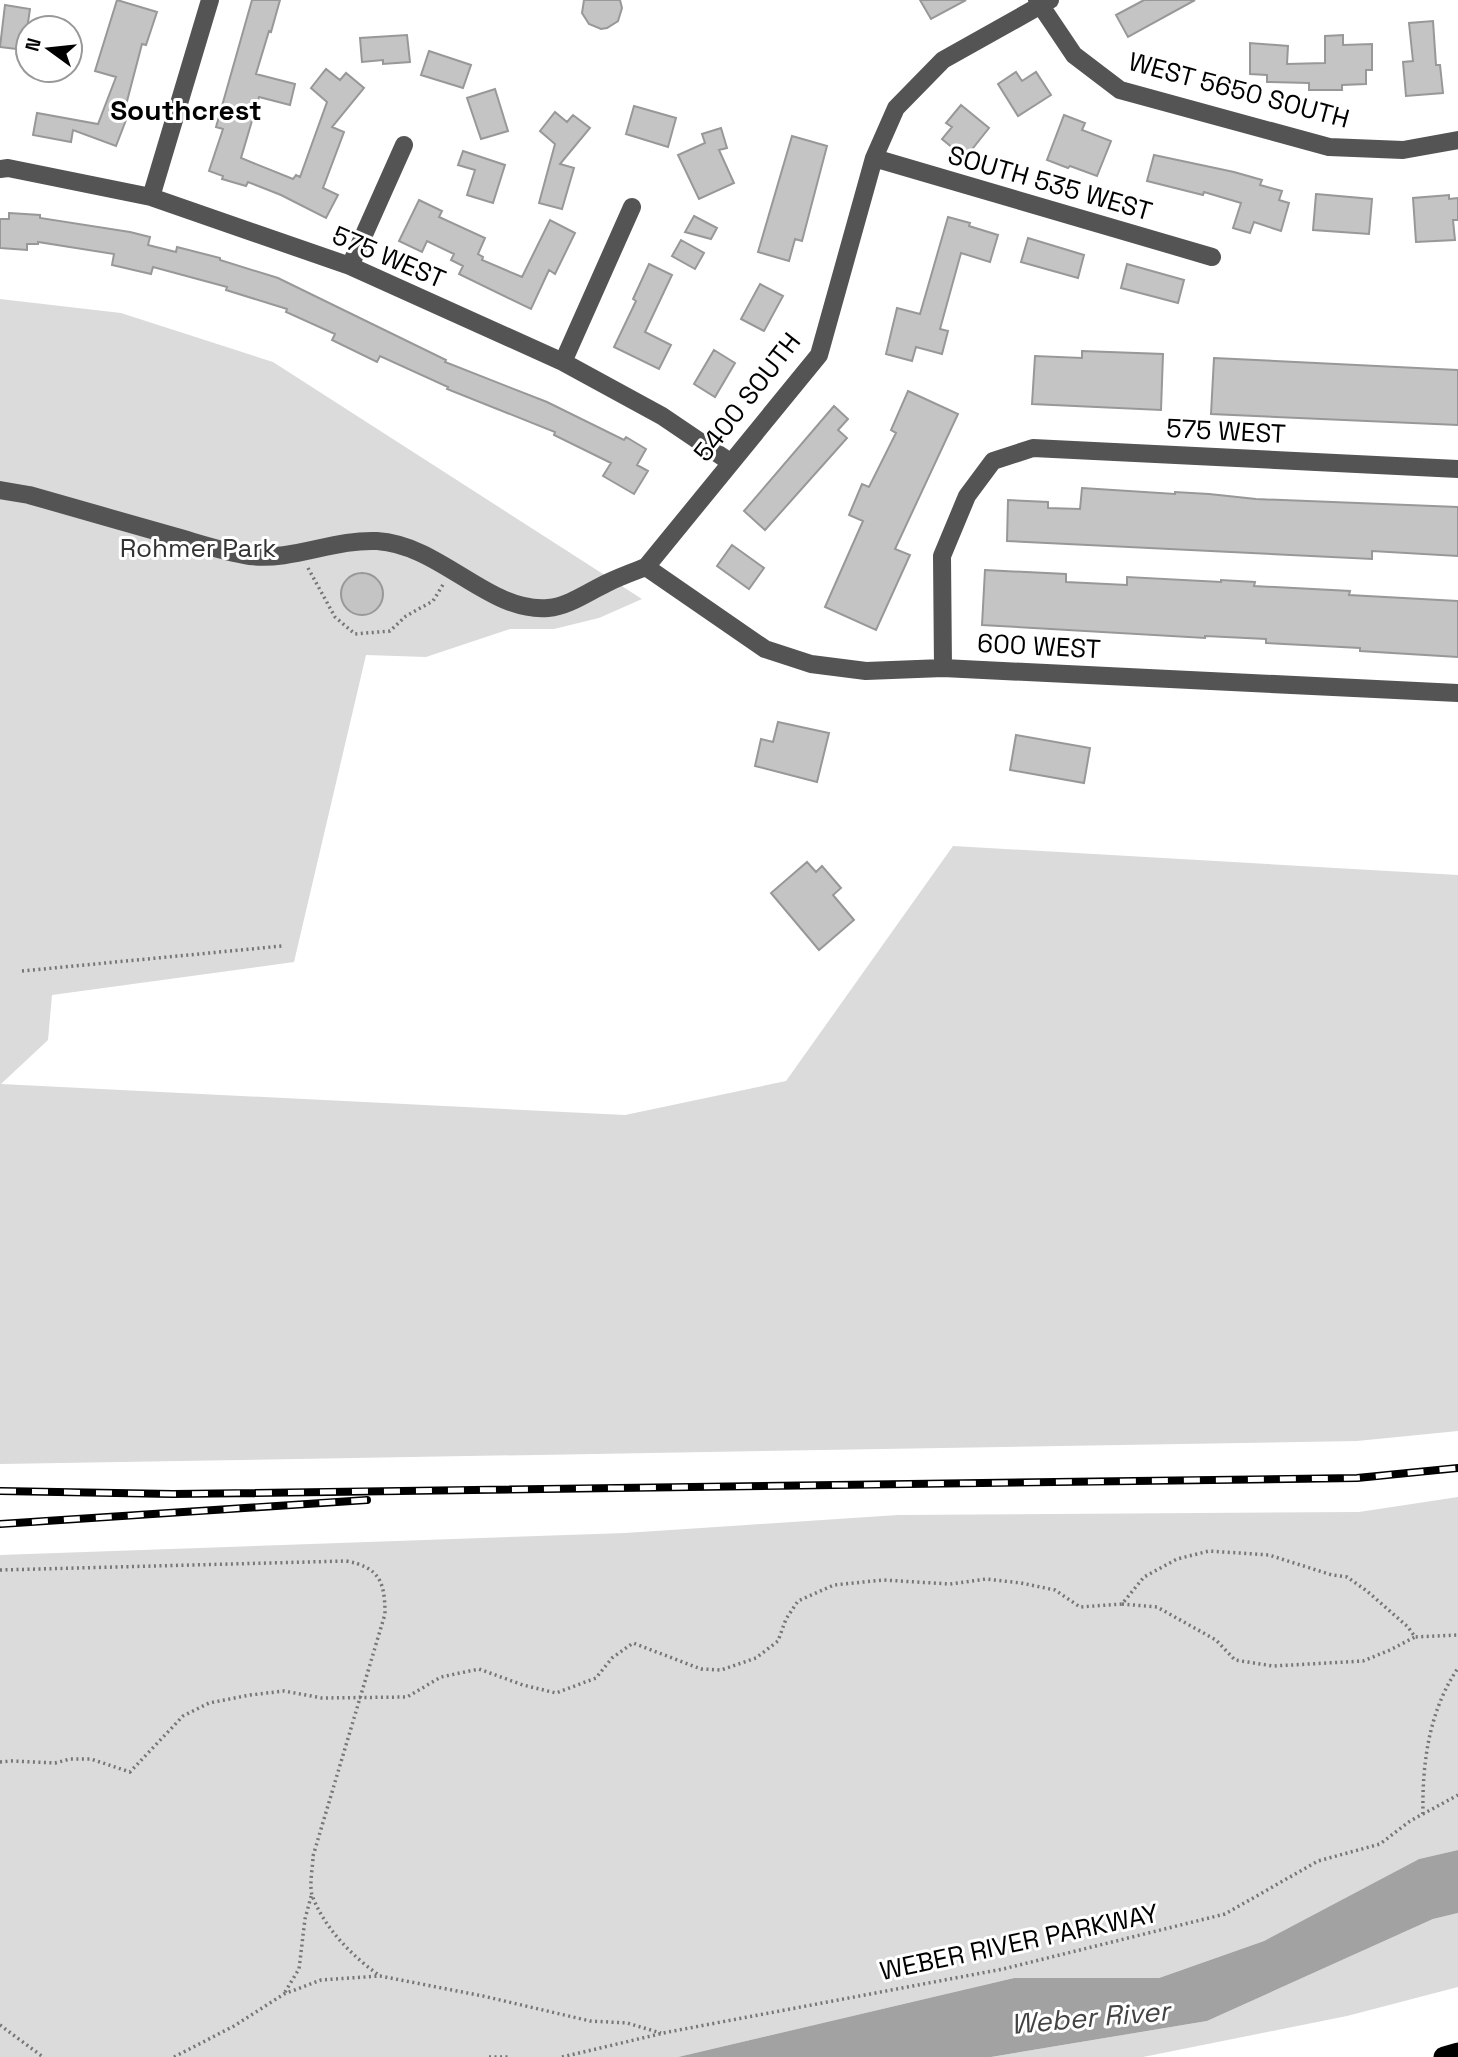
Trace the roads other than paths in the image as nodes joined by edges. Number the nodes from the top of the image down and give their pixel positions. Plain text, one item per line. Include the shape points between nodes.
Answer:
1 (211, 0) edge
2 (1042, 2) edge
3 (1458, 139) edge
4 (404, 145) dead end
5 (874, 159) junction
6 (0, 169) edge
7 (151, 197) junction
8 (632, 207) dead end
9 (1212, 257) dead end
10 (349, 266) junction
11 (563, 362) junction
12 (730, 462) junction
13 (1458, 469) edge
14 (0, 490) edge
15 (646, 567) junction
16 (943, 668) junction
17 (1458, 693) edge
18 (1458, 2053) edge
19 (1444, 2057) edge

1 - 7 street
2 - 3 street, WEST 5650 SOUTH via 1074,55 1120,90 1329,147 1403,150
2 - 5 street, 5400 SOUTH via 943,60 896,108
4 - 10 street
5 - 9 street, SOUTH 535 WEST
5 - 12 street, 5400 SOUTH via 819,355
6 - 7 street, 575 WEST
7 - 10 street, 575 WEST
8 - 11 street
10 - 11 street, 575 WEST
11 - 12 street, 575 WEST via 662,416
12 - 15 street, 5400 SOUTH
13 - 16 street, 575 WEST via 1033,448 993,461 967,496 942,556
14 - 15 street via 238,553 275,556 378,541 428,555 522,607 550,608
15 - 16 street, 600 WEST via 765,649 811,664 866,671
16 - 17 street, 600 WEST
18 - 19 highway

